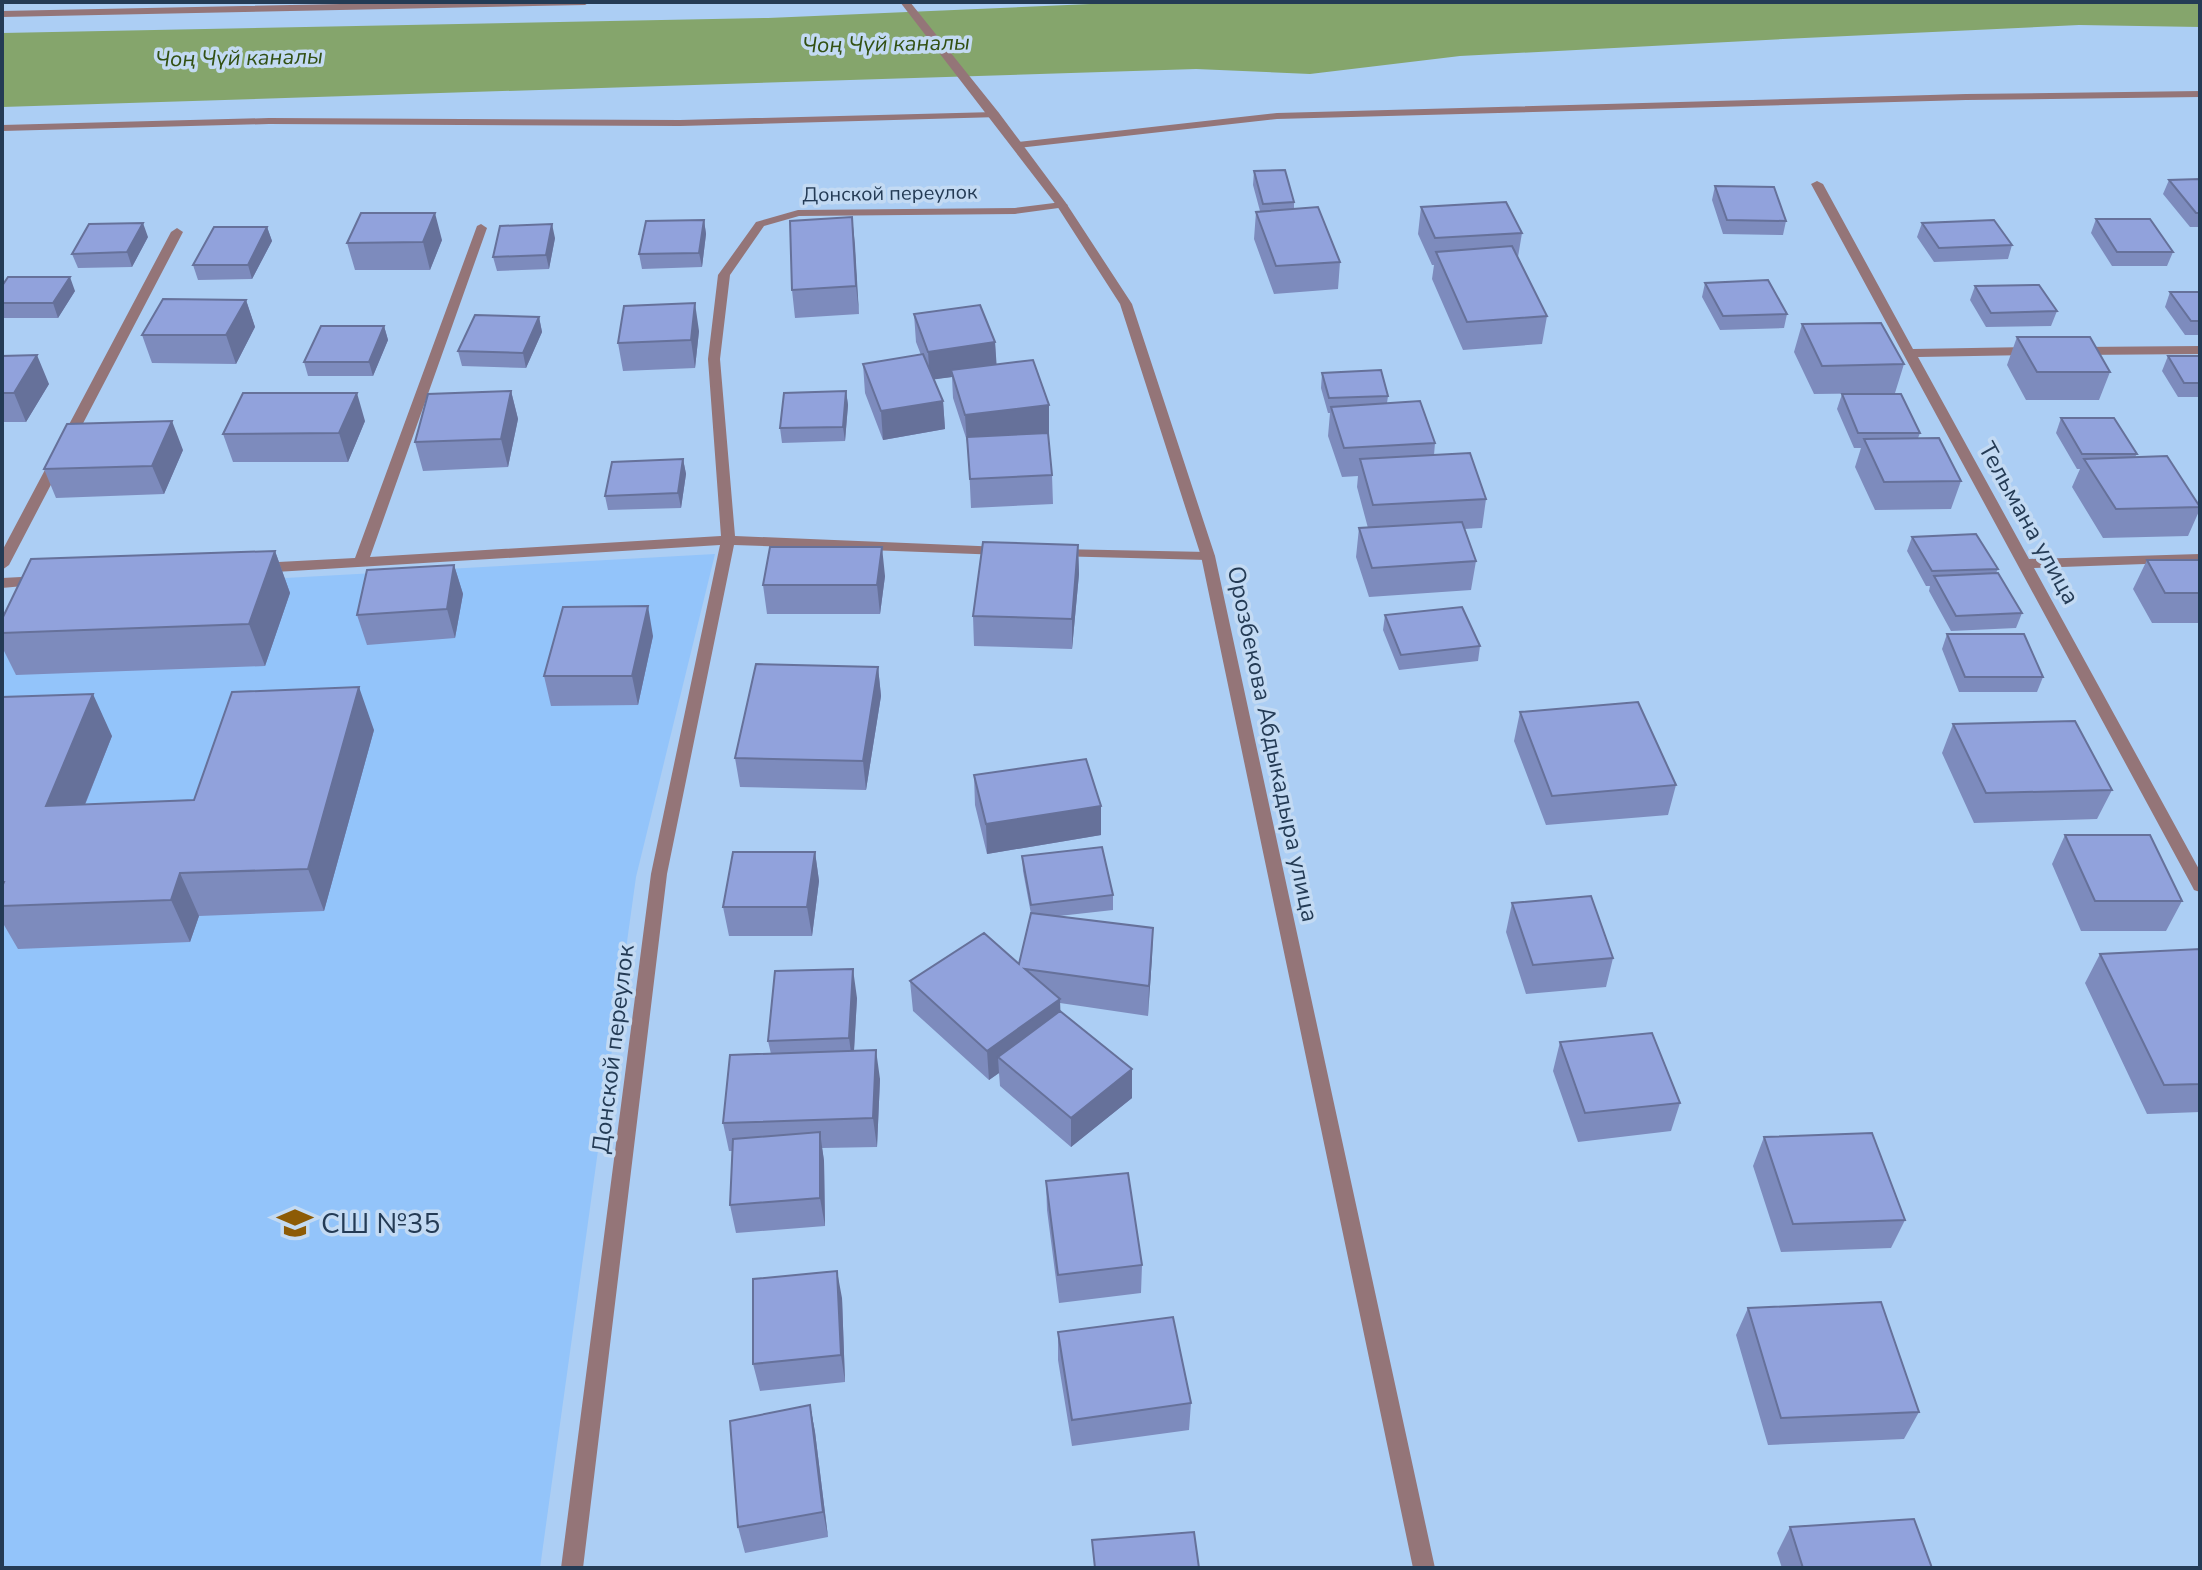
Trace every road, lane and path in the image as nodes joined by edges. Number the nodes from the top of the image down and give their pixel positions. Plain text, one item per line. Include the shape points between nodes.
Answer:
1 (585, 2) edge
2 (905, 2) edge
3 (102, 7) edge
4 (2, 14) edge
5 (2200, 94) edge
6 (995, 115) junction
7 (2, 128) edge
8 (1018, 145) junction
9 (1817, 184) dead end
10 (1062, 205) junction
11 (481, 228) dead end
12 (177, 232) dead end
13 (2200, 350) edge
14 (2047, 351) edge
15 (2063, 351) edge
16 (1910, 353) junction
17 (728, 540) junction
18 (1208, 556) junction
19 (2200, 558) edge
20 (361, 562) junction
21 (2027, 564) junction
22 (2, 565) edge
23 (236, 569) edge
24 (49, 581) edge
25 (2, 583) edge
26 (2200, 886) edge
27 (572, 1568) edge
28 (1424, 1568) edge

1 - 3 street
2 - 6 street, Орозбекова Абдыкадыра улица
3 - 4 street
5 - 8 street via 1277,116
6 - 7 street
6 - 8 street, Орозбекова Абдыкадыра улица
8 - 10 street, Орозбекова Абдыкадыра улица
9 - 16 street, Тельмана улица
10 - 17 street, Донской переулок via 1015,211 798,213 760,224 724,275 714,359
10 - 18 street, Орозбекова Абдыкадыра улица via 1126,304
11 - 20 street
12 - 22 street
13 - 15 street
14 - 16 street
16 - 21 street, Тельмана улица
17 - 18 street
17 - 20 street
17 - 27 street, Донской переулок via 659,874
18 - 28 street, Орозбекова Абдыкадыра улица
19 - 21 street
20 - 23 street
21 - 26 street, Тельмана улица
24 - 25 street

